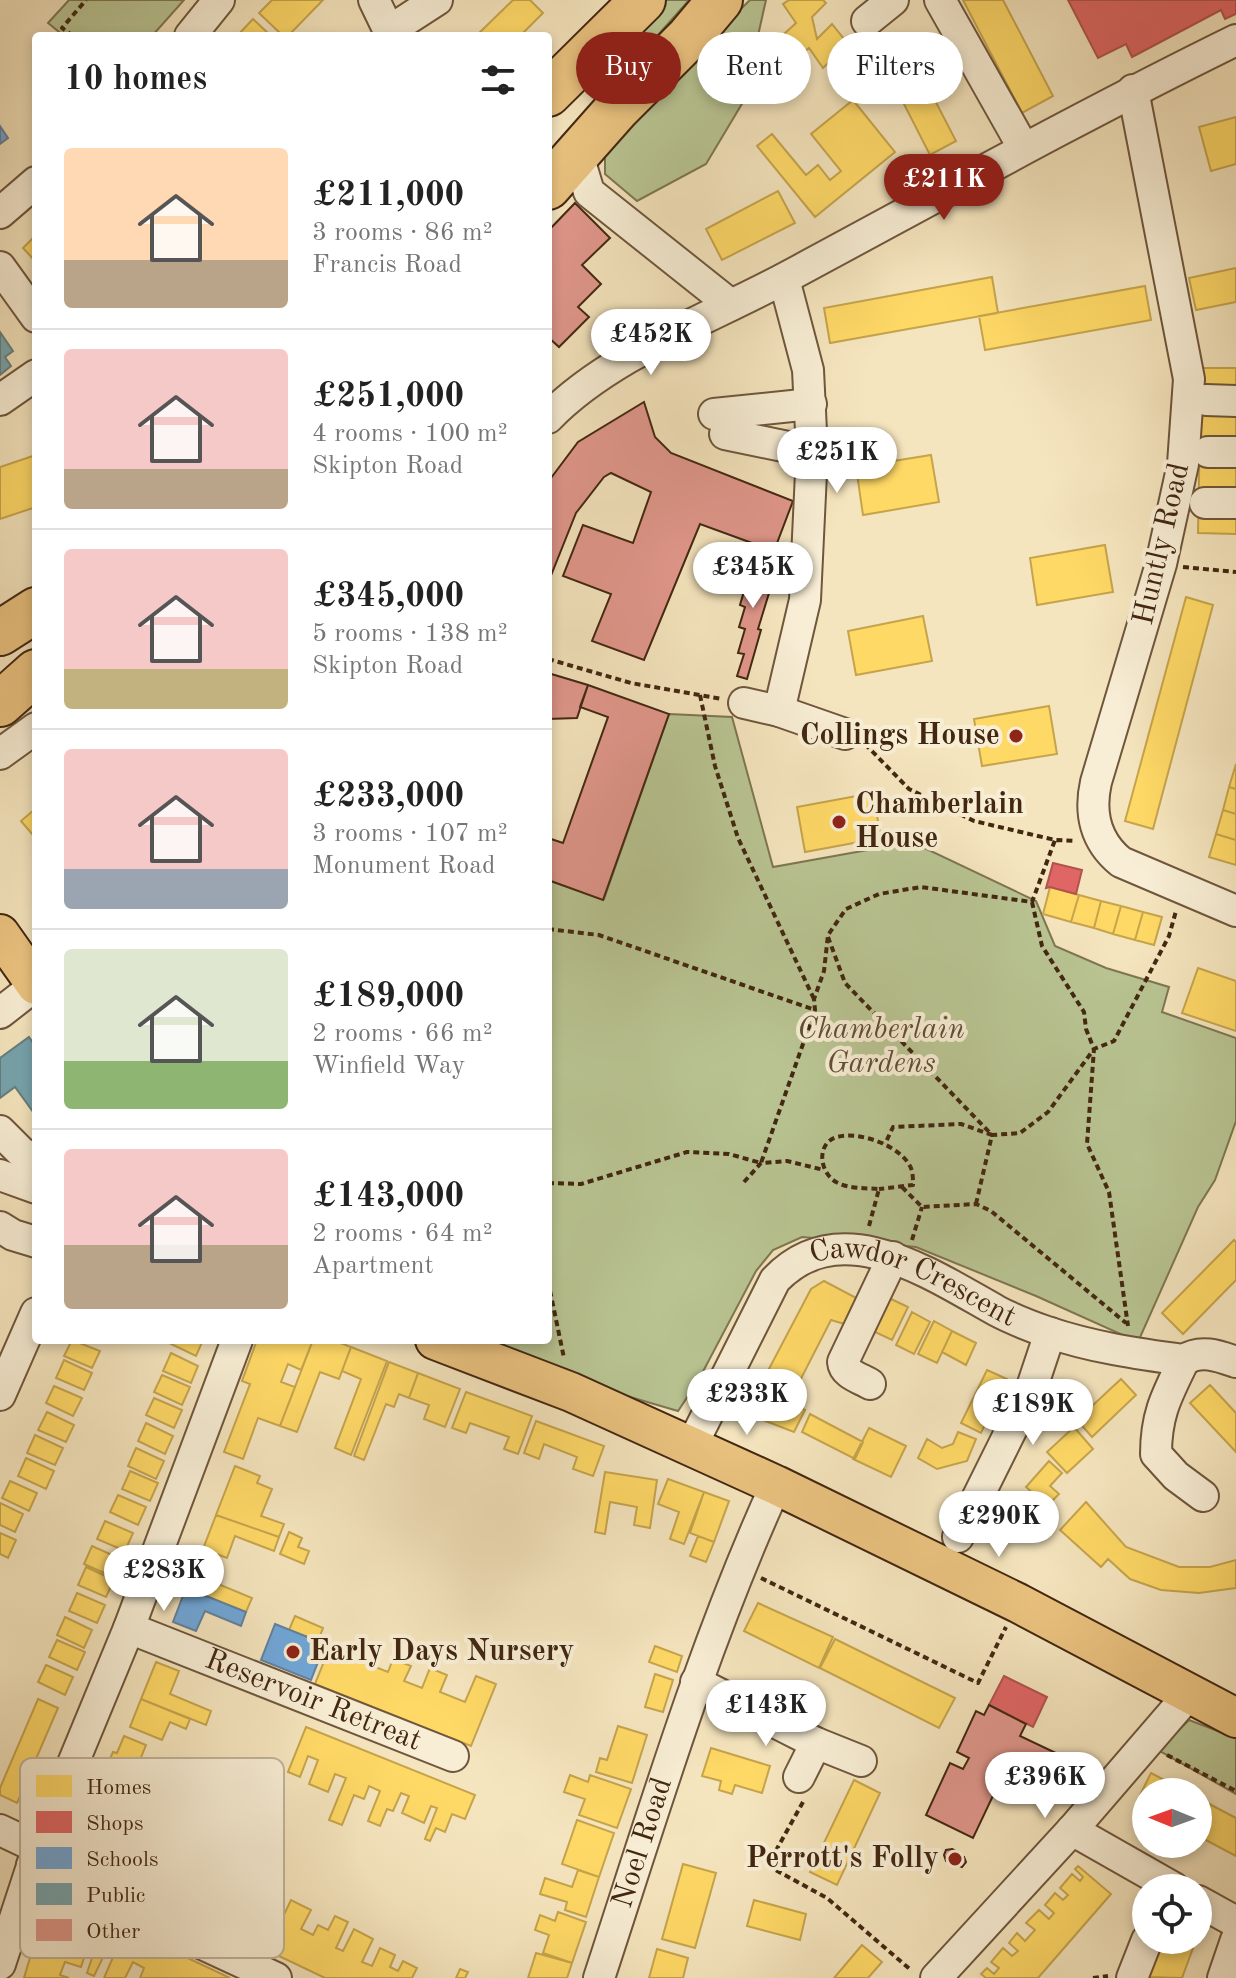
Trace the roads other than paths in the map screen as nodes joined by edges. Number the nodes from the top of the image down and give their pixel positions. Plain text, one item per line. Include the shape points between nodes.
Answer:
1 (219, 0) edge
2 (374, 0) edge
3 (437, 0) edge
4 (643, 0) edge
5 (720, 0) edge
6 (893, 0) edge
7 (940, 0) edge
8 (867, 21) dead end
9 (193, 32) edge
10 (392, 32) edge
11 (394, 32) edge
12 (1236, 40) edge
13 (552, 90) edge
14 (1133, 90) junction
15 (1023, 147) junction
16 (578, 155) junction
17 (552, 183) edge
18 (32, 185) edge
19 (0, 213) edge
20 (0, 267) edge
21 (784, 279) junction
22 (731, 305) junction
23 (32, 311) edge
24 (32, 378) edge
25 (0, 400) edge
26 (811, 404) junction
27 (552, 414) edge
28 (812, 452) junction
29 (1205, 503) dead end
30 (1236, 503) edge
31 (32, 613) edge
32 (0, 633) edge
33 (32, 651) edge
34 (0, 672) edge
35 (32, 676) edge
36 (744, 703) road end
37 (0, 704) edge
38 (779, 711) junction
39 (32, 731) edge
40 (845, 734) road end
41 (0, 754) edge
42 (1236, 911) edge
43 (0, 934) edge
44 (32, 979) edge
45 (32, 988) edge
46 (0, 1013) edge
47 (0, 1131) edge
48 (32, 1158) edge
49 (0, 1175) edge
50 (32, 1187) edge
51 (0, 1227) edge
52 (32, 1241) edge
53 (899, 1259) junction
54 (32, 1322) edge
55 (1050, 1333) junction
56 (236, 1344) edge
57 (445, 1344) edge
58 (1184, 1360) junction
59 (1236, 1362) edge
60 (870, 1384) dead end
61 (0, 1395) edge
62 (692, 1445) junction
63 (776, 1485) junction
64 (1203, 1496) dead end
65 (958, 1537) dead end
66 (129, 1628) junction
67 (1236, 1681) edge
68 (696, 1682) junction
69 (1190, 1693) junction
70 (1236, 1718) edge
71 (816, 1743) junction
72 (453, 1756) dead end
73 (75, 1758) edge
74 (861, 1761) dead end
75 (799, 1777) road end
76 (0, 1830) edge
77 (1072, 1830) junction
78 (20, 1845) edge
79 (1148, 1874) edge
80 (20, 1902) edge
81 (1212, 1909) edge
82 (1236, 1922) edge
83 (1236, 1940) edge
84 (1134, 1954) edge
85 (236, 1958) edge
86 (0, 1964) edge
87 (1113, 1977) edge
88 (276, 1978) edge
89 (599, 1978) edge
90 (936, 1978) edge
91 (1223, 1978) edge

1 - 9 street
2 - 10 street
3 - 11 street
4 - 13 highway
5 - 16 highway
6 - 8 street
7 - 15 street
12 - 14 street
14 - 15 street
14 - 42 street, Huntly Road via 1189,379 1183,464 1161,564 1096,782 1093,818 1102,841 1121,862
15 - 21 street
16 - 17 highway
16 - 22 street via 589,192
18 - 19 street
20 - 23 street
21 - 22 street
21 - 26 street via 808,370
22 - 27 street via 614,367
24 - 25 street
26 - 28 street
26 - 28 street via 719,424
28 - 38 street via 805,600
29 - 30 street
31 - 32 highway
33 - 34 highway
35 - 37 highway
36 - 38 street
38 - 40 street
39 - 41 street
43 - 44 main road
45 - 46 street
47 - 48 street
49 - 50 street
51 - 52 street
53 - 55 street, Cawdor Crescent via 1000,1313
53 - 60 street via 843,1362 845,1369
53 - 62 street, Cawdor Crescent via 839,1250 795,1263 775,1280
54 - 61 street
55 - 58 street, Cawdor Crescent via 1127,1338
55 - 65 street via 1031,1390
56 - 66 street
57 - 62 main road
58 - 59 street, Cawdor Crescent via 1209,1353
58 - 64 street via 1156,1426 1156,1454
62 - 63 main road
63 - 68 street, Noel Road
63 - 69 main road
66 - 72 street, Reservoir Retreat
66 - 73 street
67 - 69 main road
68 - 71 street
68 - 89 street, Noel Road
69 - 70 main road
69 - 77 street
71 - 74 street
71 - 75 street
76 - 78 street
77 - 79 street
77 - 90 street
80 - 86 street
81 - 82 street
83 - 91 street
84 - 87 street
85 - 88 street

